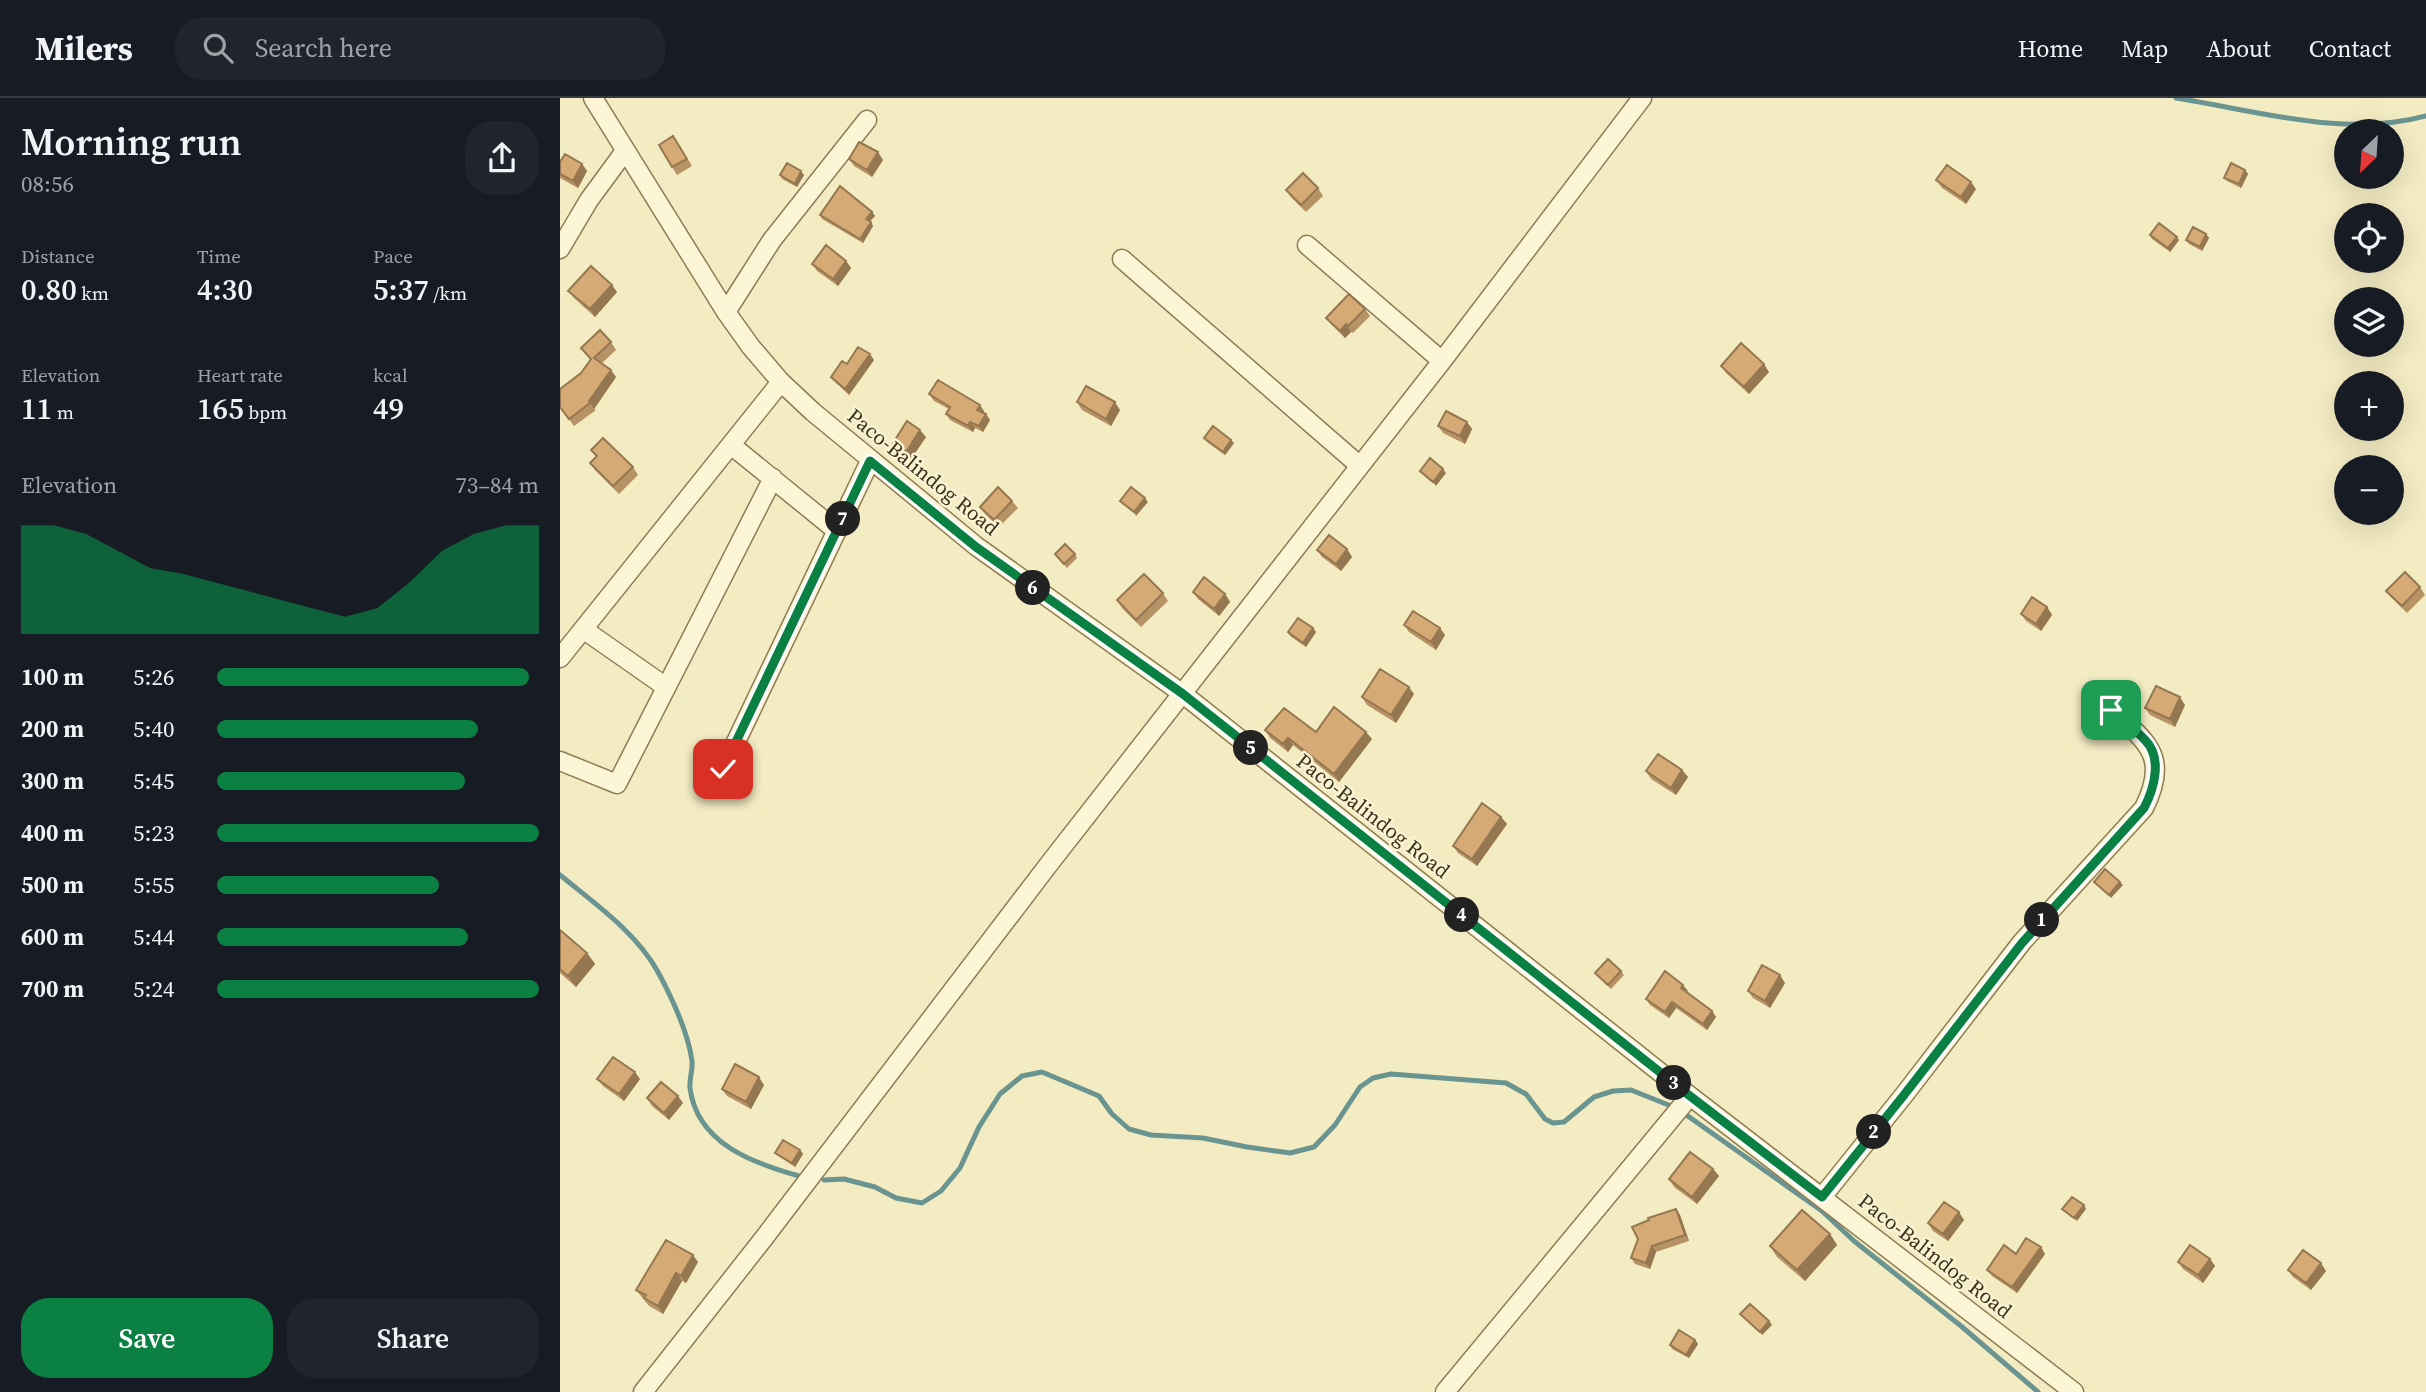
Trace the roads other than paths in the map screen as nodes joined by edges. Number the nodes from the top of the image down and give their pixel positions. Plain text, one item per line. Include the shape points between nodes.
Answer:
1 (593, 98) edge
2 (1642, 98) edge
3 (867, 120) dead end
4 (625, 151) junction
5 (1307, 245) dead end
6 (560, 248) edge
7 (1122, 259) dead end
8 (726, 312) junction
9 (1442, 361) junction
10 (781, 382) junction
11 (731, 444) junction
12 (870, 461) junction
13 (1360, 466) junction
14 (773, 478) junction
15 (837, 531) junction
16 (583, 629) junction
17 (560, 658) edge
18 (666, 687) junction
19 (2100, 693) dead end
20 (1183, 694) junction
21 (560, 761) edge
22 (723, 769) dead end
23 (1690, 1096) junction
24 (1822, 1197) junction
25 (643, 1392) edge
26 (1446, 1392) edge
27 (2074, 1392) edge

1 - 4 street, Paco-Balindog Road
2 - 9 street
3 - 8 street via 772,240
4 - 6 street
4 - 8 street, Paco-Balindog Road
5 - 9 street
7 - 13 street
8 - 10 street, Paco-Balindog Road
9 - 13 street
10 - 11 street
10 - 12 street, Paco-Balindog Road
11 - 14 street
11 - 16 street
12 - 15 street
12 - 20 street, Paco-Balindog Road via 976,547
13 - 20 street
14 - 15 street
14 - 18 street
15 - 22 street
16 - 17 street
16 - 18 street
18 - 21 street via 617,784
19 - 24 street via 2152,750 2155,771 2144,808 2022,943
20 - 23 street, Paco-Balindog Road
20 - 25 street
23 - 24 street, Paco-Balindog Road
23 - 26 street
24 - 27 street, Paco-Balindog Road

